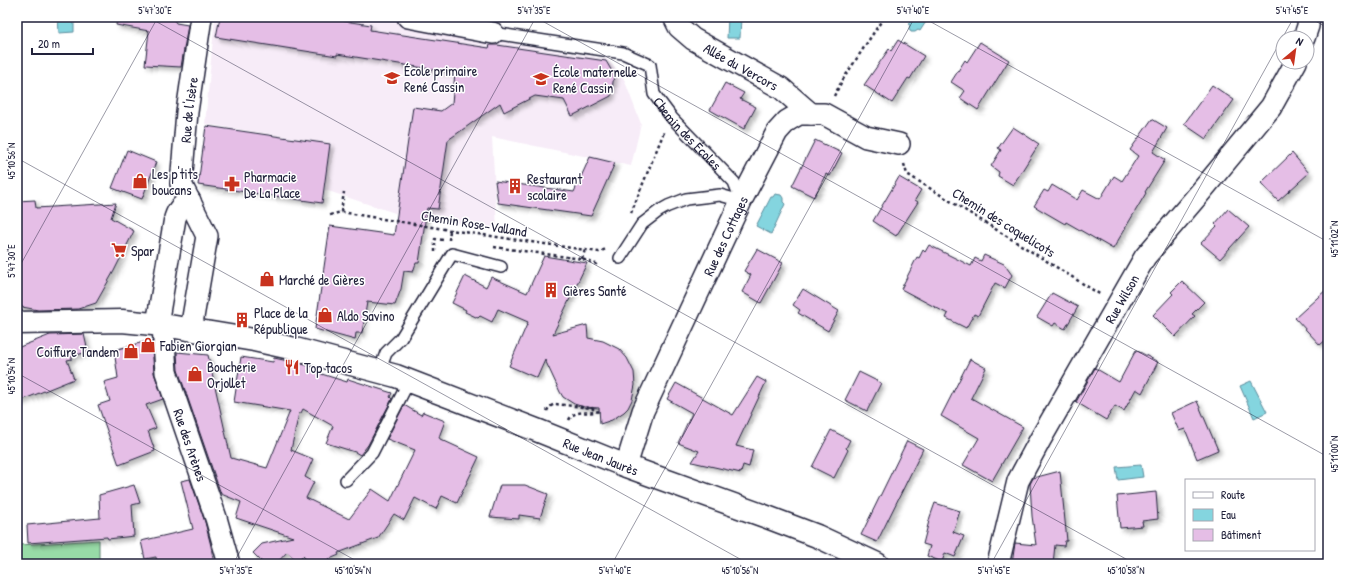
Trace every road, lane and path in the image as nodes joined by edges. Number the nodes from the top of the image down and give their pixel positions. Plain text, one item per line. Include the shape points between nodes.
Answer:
1 (201, 17) edge
2 (408, 17) edge
3 (674, 17) edge
4 (884, 17) edge
5 (1309, 17) edge
6 (1307, 30) edge
7 (493, 33) joint
8 (1292, 70) edge
9 (817, 114) junction
10 (672, 118) junction
11 (899, 144) joint
12 (344, 192) dead end
13 (190, 201) junction
14 (741, 201) junction
15 (341, 212) junction
16 (330, 215) dead end
17 (628, 218) dead end
18 (449, 241) dead end
19 (456, 242) dead end
20 (493, 247) dead end
21 (610, 248) dead end
22 (585, 250) junction
23 (620, 258) dead end
24 (582, 259) junction
25 (599, 265) dead end
26 (501, 267) dead end
27 (1117, 304) junction
28 (17, 322) edge
29 (160, 324) junction
30 (191, 329) junction
31 (380, 372) junction
32 (409, 381) junction
33 (546, 414) dead end
34 (568, 423) dead end
35 (626, 466) junction
36 (346, 480) dead end
37 (229, 564) edge
38 (877, 564) edge
39 (998, 564) edge

1 - 13 street, Rue de l'Isère via 187,112 181,184
2 - 7 street, Chemin des Écoles
3 - 9 street, Allée du Vercors via 679,27 693,39 781,88
4 - 9 path
5 - 6 street
7 - 10 lane, Chemin des Écoles via 623,53 650,65 654,94
8 - 27 street, Rue Wilson via 1271,107 1144,257
9 - 11 street via 866,137
9 - 14 street, Rue des Cottages via 799,114 787,121 777,132
10 - 14 lane, Chemin des Écoles via 734,182
10 - 17 path via 660,138
11 - 27 path, Chemin des coquelicots via 907,174
12 - 15 path
13 - 29 street via 182,205 175,218
13 - 30 street, Rue de l'Isère via 207,236
14 - 23 lane via 720,195 686,199 668,206 642,224
14 - 35 street, Rue des Cottages via 643,411
15 - 16 path, Chemin Rose-Valland
15 - 22 path, Chemin Rose-Valland
18 - 19 path
20 - 24 path
21 - 22 path, Chemin Rose-Valland via 598,252
22 - 24 path
24 - 25 path
26 - 31 lane via 452,254 401,338 386,354
27 - 39 street, Rue Wilson via 1018,481
28 - 29 main road, Rue Jean Jaurès via 122,321
29 - 30 main road, Rue Jean Jaurès
29 - 37 street, Rue des Arènes via 166,372
30 - 31 main road, Rue Jean Jaurès via 254,340
31 - 32 main road, Rue Jean Jaurès
32 - 35 main road, Rue Jean Jaurès
32 - 36 lane via 372,453
33 - 34 path via 549,406 555,404 592,408 597,411 576,413
35 - 38 main road, Rue Jean Jaurès via 817,536

